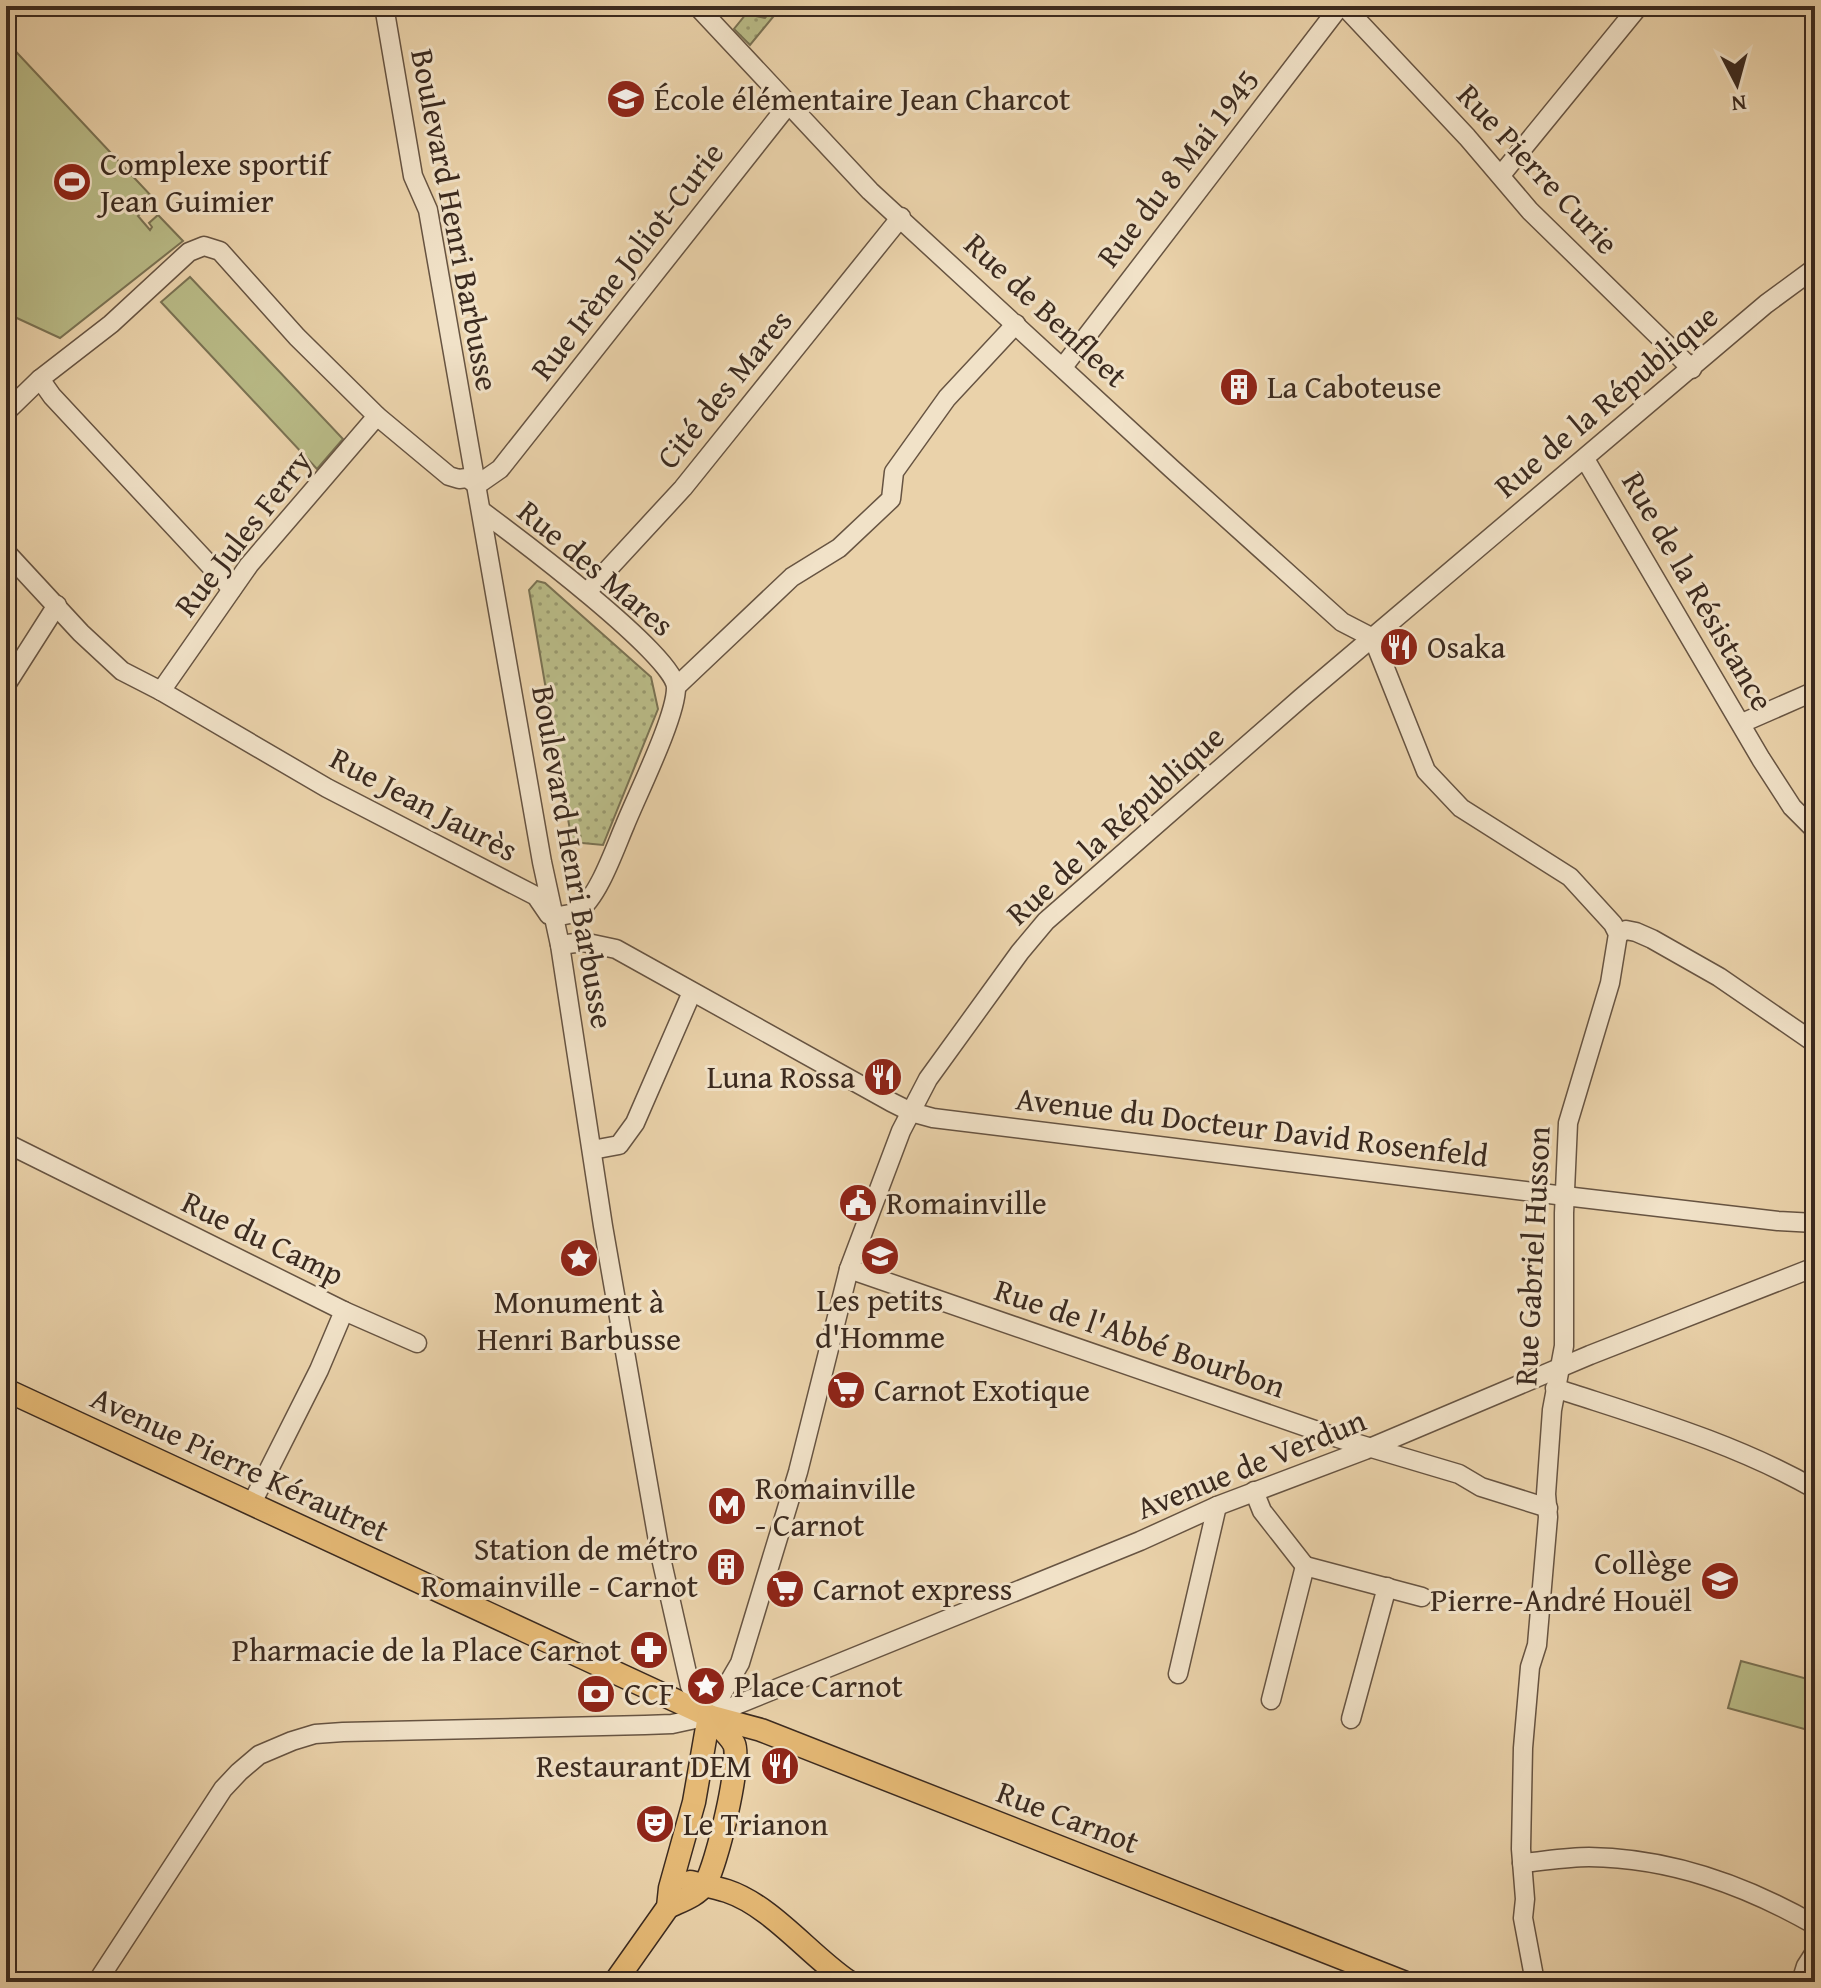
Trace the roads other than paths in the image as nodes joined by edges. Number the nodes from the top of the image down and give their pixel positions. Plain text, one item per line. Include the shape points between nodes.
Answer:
1 (384, 6) edge
2 (697, 6) edge
3 (1342, 6) edge
4 (1639, 6) edge
5 (788, 105) junction
6 (1501, 175) junction
7 (901, 217) junction
8 (1815, 268) edge
9 (1016, 324) junction
10 (1063, 367) junction
11 (1692, 369) junction
12 (40, 379) junction
13 (6, 412) edge
14 (377, 416) junction
15 (1585, 459) junction
16 (477, 485) junction
17 (483, 512) junction
18 (6, 552) edge
19 (232, 589) junction
20 (587, 592) junction
21 (57, 605) junction
22 (1373, 638) junction
23 (6, 685) edge
24 (677, 686) junction
25 (161, 691) junction
26 (1815, 691) edge
27 (1742, 723) junction
28 (1815, 830) edge
29 (554, 917) junction
30 (1618, 934) junction
31 (569, 944) junction
32 (692, 992) junction
33 (1815, 1043) edge
34 (911, 1112) junction
35 (6, 1143) edge
36 (592, 1150) junction
37 (1565, 1196) junction
38 (1778, 1221) junction
39 (1815, 1223) edge
40 (1815, 1238) edge
41 (1815, 1267) edge
42 (849, 1269) junction
43 (344, 1311) junction
44 (417, 1343) dead end
45 (1561, 1367) junction
46 (1555, 1388) junction
47 (6, 1390) edge
48 (1370, 1448) junction
49 (1815, 1489) edge
50 (1254, 1491) junction
51 (251, 1505) junction
52 (1217, 1506) junction
53 (1548, 1508) junction
54 (1305, 1566) junction
55 (1387, 1587) junction
56 (1422, 1597) dead end
57 (1178, 1674) dead end
58 (1271, 1700) dead end
59 (709, 1716) junction
60 (1351, 1719) dead end
61 (1522, 1863) junction
62 (675, 1874) junction
63 (704, 1886) junction
64 (668, 1907) junction
65 (1815, 1925) edge
66 (1815, 1952) edge
67 (97, 1982) edge
68 (615, 1982) edge
69 (849, 1982) edge
70 (1403, 1982) edge
71 (1535, 1982) edge
72 (1801, 1982) edge

1 - 16 street, Boulevard Henri Barbusse via 413,176 428,210
2 - 5 street, Rue de Benfleet
3 - 6 street, Rue Pierre Curie
3 - 10 street, Rue du 8 Mai 1945
4 - 6 street
5 - 7 street, Rue de Benfleet
5 - 16 street, Rue Irène Joliot-Curie via 500,469
6 - 11 street, Rue Pierre Curie
7 - 9 street, Rue de Benfleet
7 - 20 street, Cité des Mares via 683,488
8 - 11 street, Rue de la République
9 - 10 street, Rue de Benfleet
9 - 24 street via 947,398 903,459 894,472 891,499 839,548 792,577
10 - 22 street, Rue de Benfleet via 1342,622
11 - 15 street, Rue de la République
12 - 13 street
12 - 14 street via 111,324 189,252 204,246 220,251
12 - 19 street
14 - 16 street via 449,476
14 - 19 street, Rue Jules Ferry
15 - 22 street, Rue de la République
15 - 27 street, Rue de la Résistance
16 - 17 street, Boulevard Henri Barbusse
17 - 20 street, Rue des Mares
17 - 29 street, Boulevard Henri Barbusse
18 - 21 street, Rue Jean Jaurès
19 - 25 street, Rue Jules Ferry
20 - 24 street, Rue des Mares via 667,667
21 - 23 street
21 - 25 street, Rue Jean Jaurès via 122,671
22 - 30 street via 1426,771 1461,808 1570,877
22 - 34 street, Rue de la République via 1046,921 928,1079
24 - 29 street, Rue des Mares via 670,716 602,880 578,911
25 - 31 street, Rue Jean Jaurès via 327,788 536,896
26 - 27 street
27 - 28 street, Rue de la Résistance via 1792,807
29 - 31 street, Boulevard Henri Barbusse
30 - 33 street via 1626,930 1652,939 1719,977
30 - 37 street, Rue Gabriel Husson via 1610,983 1568,1123
31 - 32 street via 616,949
31 - 36 street, Boulevard Henri Barbusse
32 - 34 street
32 - 36 street via 635,1123 619,1145
34 - 37 street, Avenue du Docteur David Rosenfeld
34 - 42 street, Rue de la République
35 - 43 street, Rue du Camp
36 - 59 street, Boulevard Henri Barbusse via 678,1642 690,1686
37 - 38 street, Avenue du Docteur David Rosenfeld
37 - 45 street, Rue Gabriel Husson
38 - 39 street, Avenue du Docteur David Rosenfeld
38 - 40 street, Avenue du Docteur David Rosenfeld
41 - 45 street, Avenue de Verdun
42 - 48 street, Rue de l'Abbé Bourbon
42 - 59 street, Rue de la République via 798,1472 740,1663
43 - 44 street
43 - 51 street, Rue du Camp
45 - 46 street, Rue Gabriel Husson
45 - 48 street, Avenue de Verdun
46 - 49 street via 1718,1443
46 - 53 street, Rue Gabriel Husson
47 - 51 main road, Avenue Pierre Kérautret
48 - 50 street, Avenue de Verdun
48 - 53 street, Rue de l'Abbé Bourbon
50 - 52 street, Avenue de Verdun
50 - 54 street via 1262,1511
51 - 59 main road, Avenue Pierre Kérautret
52 - 57 street
52 - 59 street, Avenue de Verdun
53 - 61 street, Rue Gabriel Husson via 1523,1748
54 - 55 street
54 - 58 street
55 - 56 street
55 - 60 street
59 - 62 main road
59 - 63 main road via 735,1745 737,1765
59 - 67 street, Avenue de Verdun via 672,1724 315,1734 259,1755 223,1789
59 - 70 main road, Rue Carnot via 761,1730
61 - 65 street via 1587,1857 1662,1864 1770,1899
61 - 71 street, Rue Gabriel Husson via 1524,1925
62 - 63 main road
62 - 64 main road
63 - 64 main road
63 - 69 main road via 727,1891 766,1914
64 - 68 main road
66 - 72 street

